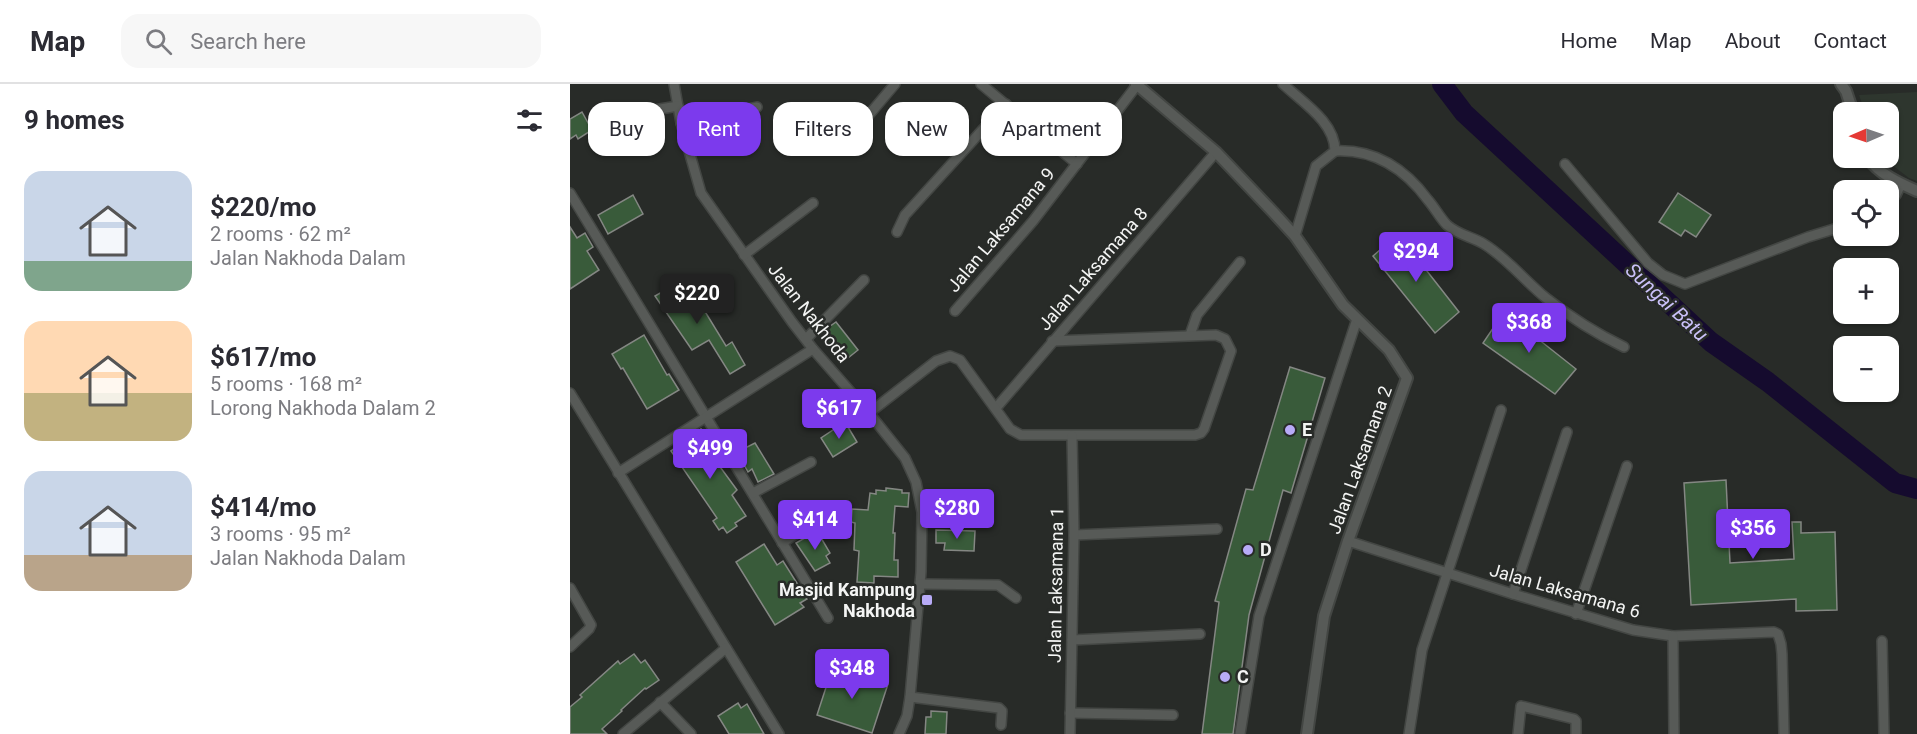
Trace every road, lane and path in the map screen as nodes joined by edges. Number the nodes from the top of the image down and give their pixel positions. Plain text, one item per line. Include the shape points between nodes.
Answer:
1 (674, 84) edge
2 (895, 84) edge
3 (981, 84) edge
4 (1137, 84) edge
5 (1283, 84) edge
6 (1841, 84) edge
7 (677, 102) edge
8 (1004, 102) edge
9 (1849, 102) edge
10 (873, 110) edge
11 (981, 131) edge
12 (1335, 150) junction
13 (1216, 152) junction
14 (690, 156) edge
15 (1068, 156) edge
16 (1077, 164) junction
17 (1564, 164) dead end
18 (1877, 168) edge
19 (1901, 184) junction
20 (1899, 188) edge
21 (1917, 191) edge
22 (570, 193) edge
23 (813, 203) dead end
24 (1833, 229) edge
25 (897, 232) dead end
26 (1294, 236) junction
27 (744, 255) junction
28 (1240, 262) dead end
29 (864, 280) dead end
30 (955, 310) dead end
31 (1357, 319) junction
32 (1190, 335) junction
33 (806, 339) junction
34 (1052, 341) junction
35 (1624, 347) dead end
36 (813, 349) junction
37 (570, 393) edge
38 (996, 408) junction
39 (1501, 410) dead end
40 (869, 413) junction
41 (706, 417) junction
42 (1567, 432) dead end
43 (1072, 436) junction
44 (811, 462) dead end
45 (1627, 466) dead end
46 (618, 473) junction
47 (753, 493) junction
48 (841, 518) dead end
49 (1217, 529) dead end
50 (1074, 535) junction
51 (1348, 541) junction
52 (782, 543) junction
53 (1447, 572) junction
54 (920, 584) junction
55 (570, 588) edge
56 (1513, 594) junction
57 (1016, 598) dead end
58 (1576, 614) junction
59 (828, 618) dead end
60 (1200, 634) dead end
61 (1673, 636) junction
62 (1072, 640) junction
63 (1882, 641) dead end
64 (570, 647) edge
65 (726, 648) junction
66 (910, 697) junction
67 (660, 702) junction
68 (1070, 713) junction
69 (1173, 715) dead end
70 (1001, 725) dead end
71 (623, 734) edge
72 (691, 734) edge
73 (779, 734) edge
74 (899, 734) edge
75 (1070, 734) edge
76 (1240, 734) edge
77 (1307, 734) edge
78 (1409, 734) edge
79 (1518, 734) edge
80 (1576, 734) edge
81 (1674, 734) edge
82 (1784, 734) edge
83 (1884, 734) edge

1 - 7 street, Jalan Nakhoda
2 - 10 street
3 - 8 street
4 - 13 street, Jalan Laksamana 2
4 - 16 street, Jalan Laksamana 9
5 - 12 street via 1326,124 1335,139
6 - 9 street
11 - 25 street via 905,215
12 - 26 street via 1316,166
12 - 35 street via 1365,153 1401,171 1448,226 1484,243 1546,298
13 - 26 street, Jalan Laksamana 2
13 - 34 street, Jalan Laksamana 8
14 - 27 street, Jalan Nakhoda via 701,193
15 - 16 street
16 - 30 street, Jalan Laksamana 9
17 - 24 street via 1648,263 1663,275 1685,284
18 - 19 street
19 - 20 street
19 - 21 street
22 - 41 street
23 - 27 street
26 - 31 street, Jalan Laksamana 2
27 - 33 street, Jalan Nakhoda
28 - 32 street via 1197,315
29 - 33 street
31 - 51 street, Jalan Laksamana 2 via 1389,350 1407,378
31 - 76 street via 1259,616
32 - 34 street
32 - 43 street via 1216,335 1225,339 1231,351 1201,433
33 - 36 street, Jalan Nakhoda
34 - 38 street, Jalan Laksamana 8
36 - 40 street, Jalan Nakhoda
36 - 41 street
37 - 46 street
38 - 40 street via 960,360 950,356 936,361
38 - 43 street via 1010,429 1021,435
39 - 53 street
40 - 54 street, Jalan Nakhoda via 904,458 916,482 922,512
41 - 46 street
41 - 47 street
42 - 56 street
43 - 50 street, Jalan Laksamana 1
44 - 47 street
45 - 58 street
46 - 65 street
47 - 52 street
48 - 52 street via 820,518
49 - 50 street
50 - 62 street, Jalan Laksamana 1
51 - 53 street, Jalan Laksamana 6
51 - 77 street, Jalan Laksamana 2 via 1324,616
52 - 59 street
53 - 56 street, Jalan Laksamana 6
53 - 78 street via 1422,650
54 - 57 street via 998,585
54 - 66 street, Jalan Nakhoda
55 - 64 street via 590,621 590,629
56 - 58 street, Jalan Laksamana 6
58 - 61 street, Jalan Laksamana 6
60 - 62 street
61 - 81 street
61 - 82 street, Jalan Laksamana 6 via 1768,631 1778,634
62 - 68 street, Jalan Laksamana 1
63 - 83 street
65 - 67 street
65 - 73 street
66 - 70 street via 999,708
66 - 74 street, Jalan Nakhoda
67 - 71 street
67 - 72 street
68 - 69 street
68 - 75 street, Jalan Laksamana 1
79 - 80 street via 1521,706 1574,719

